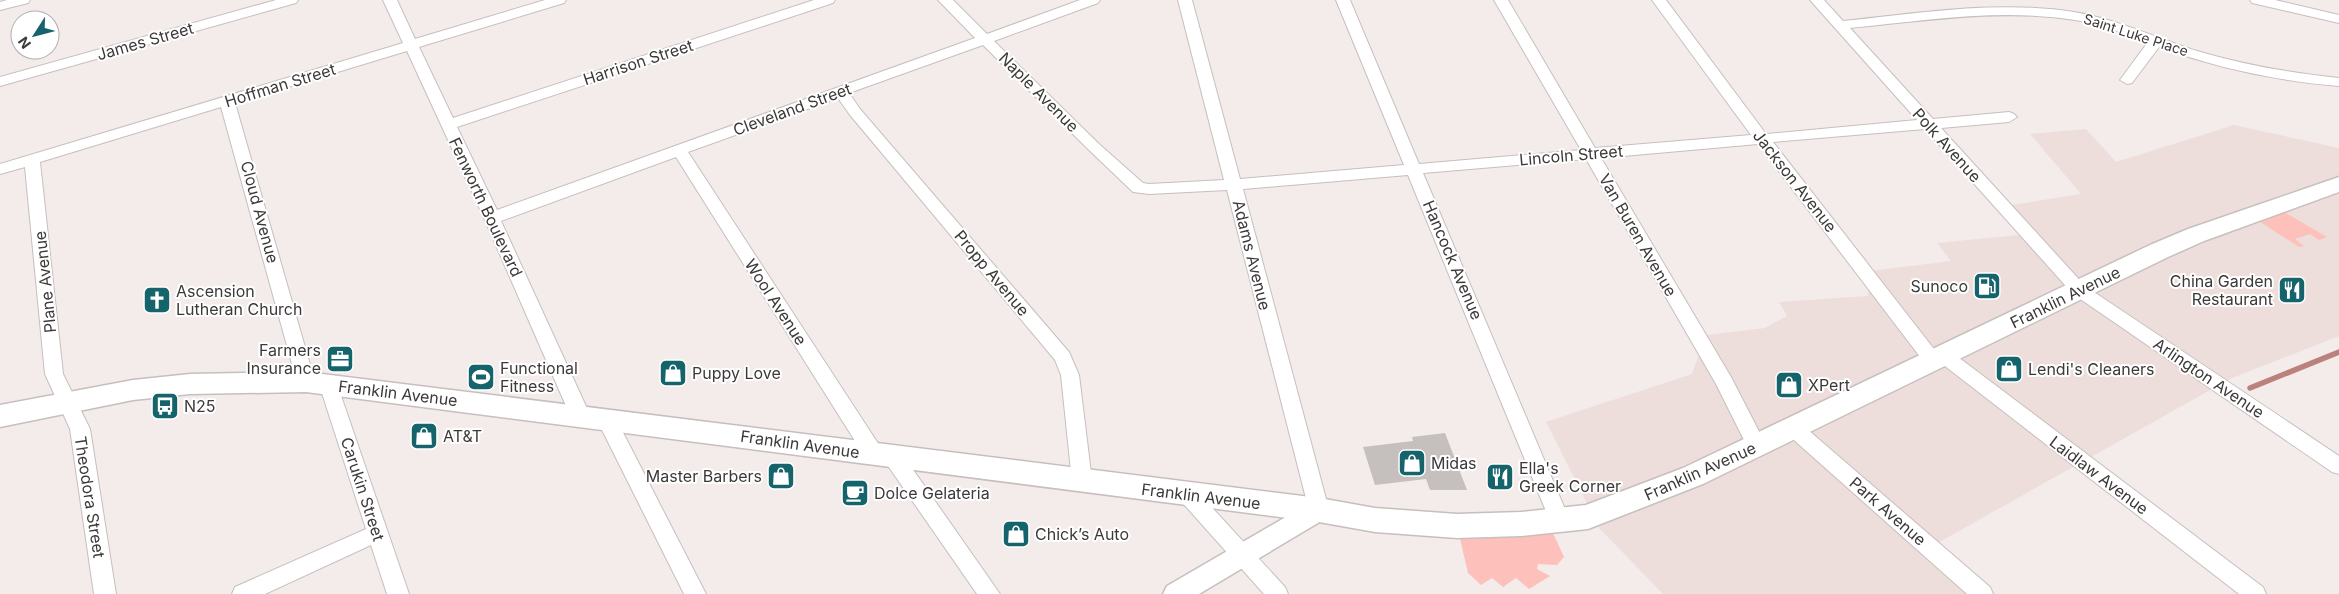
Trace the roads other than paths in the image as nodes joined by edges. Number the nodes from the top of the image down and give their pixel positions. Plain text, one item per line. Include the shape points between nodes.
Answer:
1 (23, 0) edge
2 (291, 0) edge
3 (390, 0) edge
4 (559, 0) edge
5 (828, 0) edge
6 (945, 0) edge
7 (1093, 0) edge
8 (1185, 0) edge
9 (1343, 0) edge
10 (1501, 0) edge
11 (1659, 0) edge
12 (1817, 0) edge
13 (2257, 0) edge
14 (0, 6) edge
15 (2339, 19) edge
16 (1840, 25) junction
17 (985, 39) junction
18 (2156, 41) junction
19 (411, 45) junction
20 (2127, 80) dead end
21 (0, 82) edge
22 (2339, 82) edge
23 (841, 92) junction
24 (226, 101) junction
25 (2010, 117) dead end
26 (1928, 124) junction
27 (448, 125) junction
28 (1762, 139) junction
29 (679, 150) junction
30 (1590, 154) junction
31 (32, 160) junction
32 (0, 169) edge
33 (1415, 169) junction
34 (1134, 183) joint
35 (1234, 184) junction
36 (2339, 184) edge
37 (492, 218) junction
38 (2079, 290) junction
39 (1939, 358) junction
40 (317, 383) junction
41 (68, 402) junction
42 (0, 416) edge
43 (593, 417) junction
44 (1793, 428) junction
45 (1756, 445) junction
46 (883, 456) junction
47 (2339, 466) edge
48 (1082, 481) junction
49 (1187, 494) junction
50 (1319, 510) junction
51 (1560, 521) junction
52 (377, 533) junction
53 (1241, 555) junction
54 (105, 594) edge
55 (243, 594) edge
56 (398, 594) edge
57 (696, 594) edge
58 (989, 594) edge
59 (1176, 594) edge
60 (1277, 594) edge
61 (1982, 594) edge
62 (2255, 594) edge

1 - 14 street
2 - 21 street, James Street
3 - 19 street, Fenworth Boulevard
4 - 19 street, Hoffman Street
5 - 27 street, Harrison Street
6 - 17 street, Naple Avenue
7 - 17 street, Cleveland Street
8 - 35 street, Adams Avenue
9 - 33 street, Hancock Avenue
10 - 30 street, Van Buren Avenue
11 - 28 street, Jackson Avenue
12 - 16 street, Polk Avenue
13 - 15 street
16 - 18 street, Saint Luke Place via 2028,11 2085,18
16 - 26 street, Polk Avenue
17 - 23 street, Cleveland Street
17 - 34 street, Naple Avenue
18 - 20 street
18 - 22 street, Saint Luke Place via 2256,72
19 - 24 street, Hoffman Street
19 - 27 street, Fenworth Boulevard
23 - 29 street, Cleveland Street
23 - 48 street, Propp Avenue via 1063,357 1070,376
24 - 31 street, Hoffman Street
24 - 40 street, Cloud Avenue
25 - 26 street, Lincoln Street
26 - 28 street, Lincoln Street
26 - 38 street, Polk Avenue
27 - 37 street, Fenworth Boulevard
28 - 30 street, Lincoln Street
28 - 39 street, Jackson Avenue
29 - 37 street, Cleveland Street
29 - 46 street, Wool Avenue
30 - 33 street, Lincoln Street
30 - 45 street, Van Buren Avenue via 1724,382
31 - 32 street, Hoffman Street
31 - 41 street, Plane Avenue via 54,374
33 - 35 street, Lincoln Street
33 - 51 street, Hancock Avenue
34 - 35 street, Lincoln Street via 1139,188 1149,189
35 - 50 street, Adams Avenue
36 - 38 main road, Franklin Avenue via 2196,235
37 - 43 street, Fenworth Boulevard
38 - 39 main road, Franklin Avenue
38 - 47 street, Arlington Avenue
39 - 44 main road, Franklin Avenue
39 - 62 street, Laidlaw Avenue
40 - 41 main road, Franklin Avenue via 190,384
40 - 43 main road, Franklin Avenue
40 - 52 street, Carukin Street
41 - 42 main road, Franklin Avenue
41 - 54 street, Theodora Street via 80,429
43 - 46 main road, Franklin Avenue
43 - 57 street, Fenworth Boulevard
44 - 45 main road, Franklin Avenue
44 - 61 street, Park Avenue
45 - 51 main road, Franklin Avenue via 1630,502 1588,517
46 - 48 main road, Franklin Avenue
46 - 58 street, Wool Avenue
48 - 49 main road, Franklin Avenue
49 - 50 main road, Franklin Avenue
49 - 53 street
50 - 51 main road, Franklin Avenue via 1374,520 1457,526
50 - 53 street
52 - 55 street
52 - 56 street, Carukin Street
53 - 59 street
53 - 60 street

